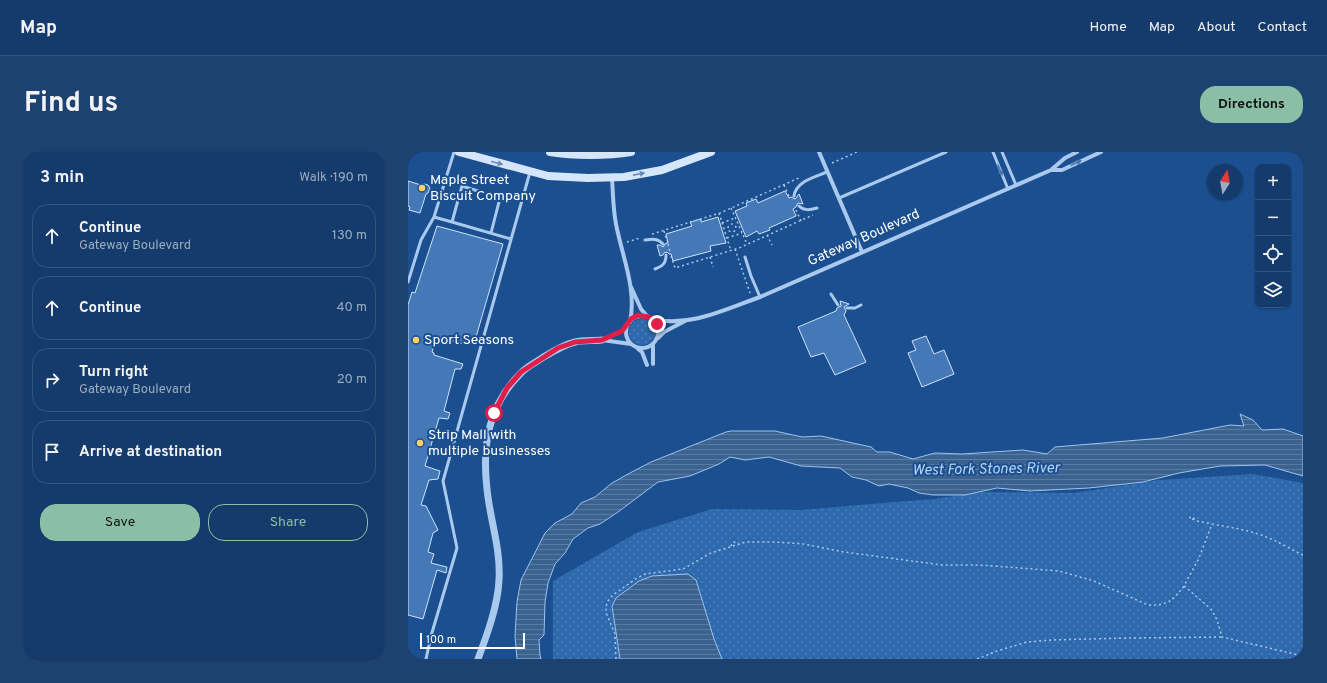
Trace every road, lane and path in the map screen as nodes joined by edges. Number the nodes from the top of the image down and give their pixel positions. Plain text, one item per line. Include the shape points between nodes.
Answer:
1 (454, 152) edge
2 (459, 152) edge
3 (550, 152) edge
4 (631, 152) edge
5 (710, 152) edge
6 (819, 152) edge
7 (857, 152) edge
8 (946, 152) edge
9 (993, 152) edge
10 (1002, 152) edge
11 (1077, 152) edge
12 (1101, 152) edge
13 (832, 163) dead end
14 (1051, 170) junction
15 (530, 171) junction
16 (828, 172) junction
17 (804, 176) dead end
18 (612, 178) junction
19 (784, 185) junction
20 (1016, 185) junction
21 (1008, 189) junction
22 (794, 196) dead end
23 (839, 198) junction
24 (791, 199) dead end
25 (794, 206) dead end
26 (799, 206) dead end
27 (731, 208) junction
28 (817, 208) dead end
29 (719, 213) junction
30 (813, 215) dead end
31 (434, 217) junction
32 (736, 218) junction
33 (729, 220) junction
34 (801, 221) junction
35 (452, 222) junction
36 (722, 223) junction
37 (730, 224) junction
38 (739, 225) junction
39 (735, 226) junction
40 (728, 229) junction
41 (664, 230) junction
42 (724, 230) junction
43 (733, 232) junction
44 (491, 233) junction
45 (742, 233) junction
46 (648, 235) dead end
47 (768, 235) junction
48 (734, 236) junction
49 (645, 238) joint
50 (727, 238) junction
51 (511, 239) junction
52 (627, 242) dead end
53 (663, 244) dead end
54 (747, 244) junction
55 (772, 245) dead end
56 (735, 249) junction
57 (731, 251) junction
58 (862, 252) junction
59 (666, 255) dead end
60 (710, 257) junction
61 (745, 257) dead end
62 (713, 267) dead end
63 (655, 270) dead end
64 (408, 282) edge
65 (631, 287) junction
66 (750, 293) dead end
67 (831, 294) dead end
68 (760, 297) junction
69 (838, 305) dead end
70 (861, 305) dead end
71 (847, 308) dead end
72 (648, 317) junction
73 (652, 319) junction
74 (685, 321) junction
75 (630, 322) junction
76 (626, 326) junction
77 (657, 339) junction
78 (602, 340) junction
79 (631, 344) junction
80 (654, 344) junction
81 (636, 347) junction
82 (653, 364) dead end
83 (647, 365) dead end
84 (1194, 519) dead end
85 (1212, 524) junction
86 (1303, 555) edge
87 (1184, 586) junction
88 (1222, 637) junction
89 (1303, 656) edge
90 (426, 659) edge
91 (478, 659) edge
92 (616, 659) edge
93 (977, 659) edge

1 - 31 lane
2 -> 15 main road
3 - 4 main road via 589,155
18 -> 5 main road via 662,170
6 - 16 street
7 - 13 path
8 - 23 lane
9 -> 21 lane
10 - 20 lane
11 - 14 street, Gateway Boulevard
14 -> 12 street, Gateway Boulevard via 1062,170
14 - 20 street, Gateway Boulevard
15 - 18 main road via 548,176
15 - 51 lane
16 - 22 lane via 798,186
16 - 23 street
17 - 19 path
18 - 65 street via 615,222
19 - 24 path
19 - 27 path
20 - 21 street, Gateway Boulevard
21 - 58 street, Gateway Boulevard
23 - 58 street
25 - 34 path
26 - 28 lane via 808,210
27 - 29 path
27 - 32 path
29 - 36 path
29 - 41 path
30 - 34 path
31 - 35 lane
31 - 64 lane via 421,240
32 - 33 path
32 - 38 path
33 - 36 path
33 - 37 path
34 - 47 path
35 - 44 lane
35 - 44 lane via 462,186 500,198
36 - 42 path
37 - 39 path
37 - 40 path
38 - 39 path
38 - 45 path
39 - 43 path via 736,230
40 - 42 path
40 - 43 path
41 - 46 path
41 - 60 path via 675,268
42 - 50 path
43 - 48 path
44 - 51 lane
45 - 48 path
45 - 54 path
47 - 54 path
47 - 55 path
48 - 50 path
49 - 52 path
49 - 53 lane via 653,238
50 - 57 path
51 - 90 lane via 444,481 457,548
54 - 56 path
56 - 57 path
56 - 66 path
57 - 60 path
58 - 68 street, Gateway Boulevard
59 - 63 lane via 662,266
60 - 62 path
61 - 68 lane
65 - 72 street via 641,309
65 - 75 street
67 - 69 lane
68 - 74 street, Gateway Boulevard
70 - 71 lane
72 - 73 street
72 - 75 street via 638,315
73 - 74 street
73 - 77 street via 658,328
74 - 77 street via 664,332
75 - 76 street
76 - 78 street via 622,331
76 - 79 street via 626,334
77 - 80 street
78 - 79 street
78 - 91 street via 575,342 558,348 537,361 521,372 507,388 494,413 487,439 486,467 487,489 498,552 499,580 495,605
79 - 81 street
80 - 81 street via 645,348
80 - 82 street
81 - 83 street via 642,352
84 - 85 path
85 - 86 path via 1258,534
85 - 87 path via 1199,558
87 - 88 path via 1211,609
87 - 92 path via 1174,600 1148,605 1094,581 1059,571 942,565 804,544 760,541 731,546 705,556 683,569 645,574 610,598 606,609 615,634
88 - 89 path
88 - 93 path via 1027,642

